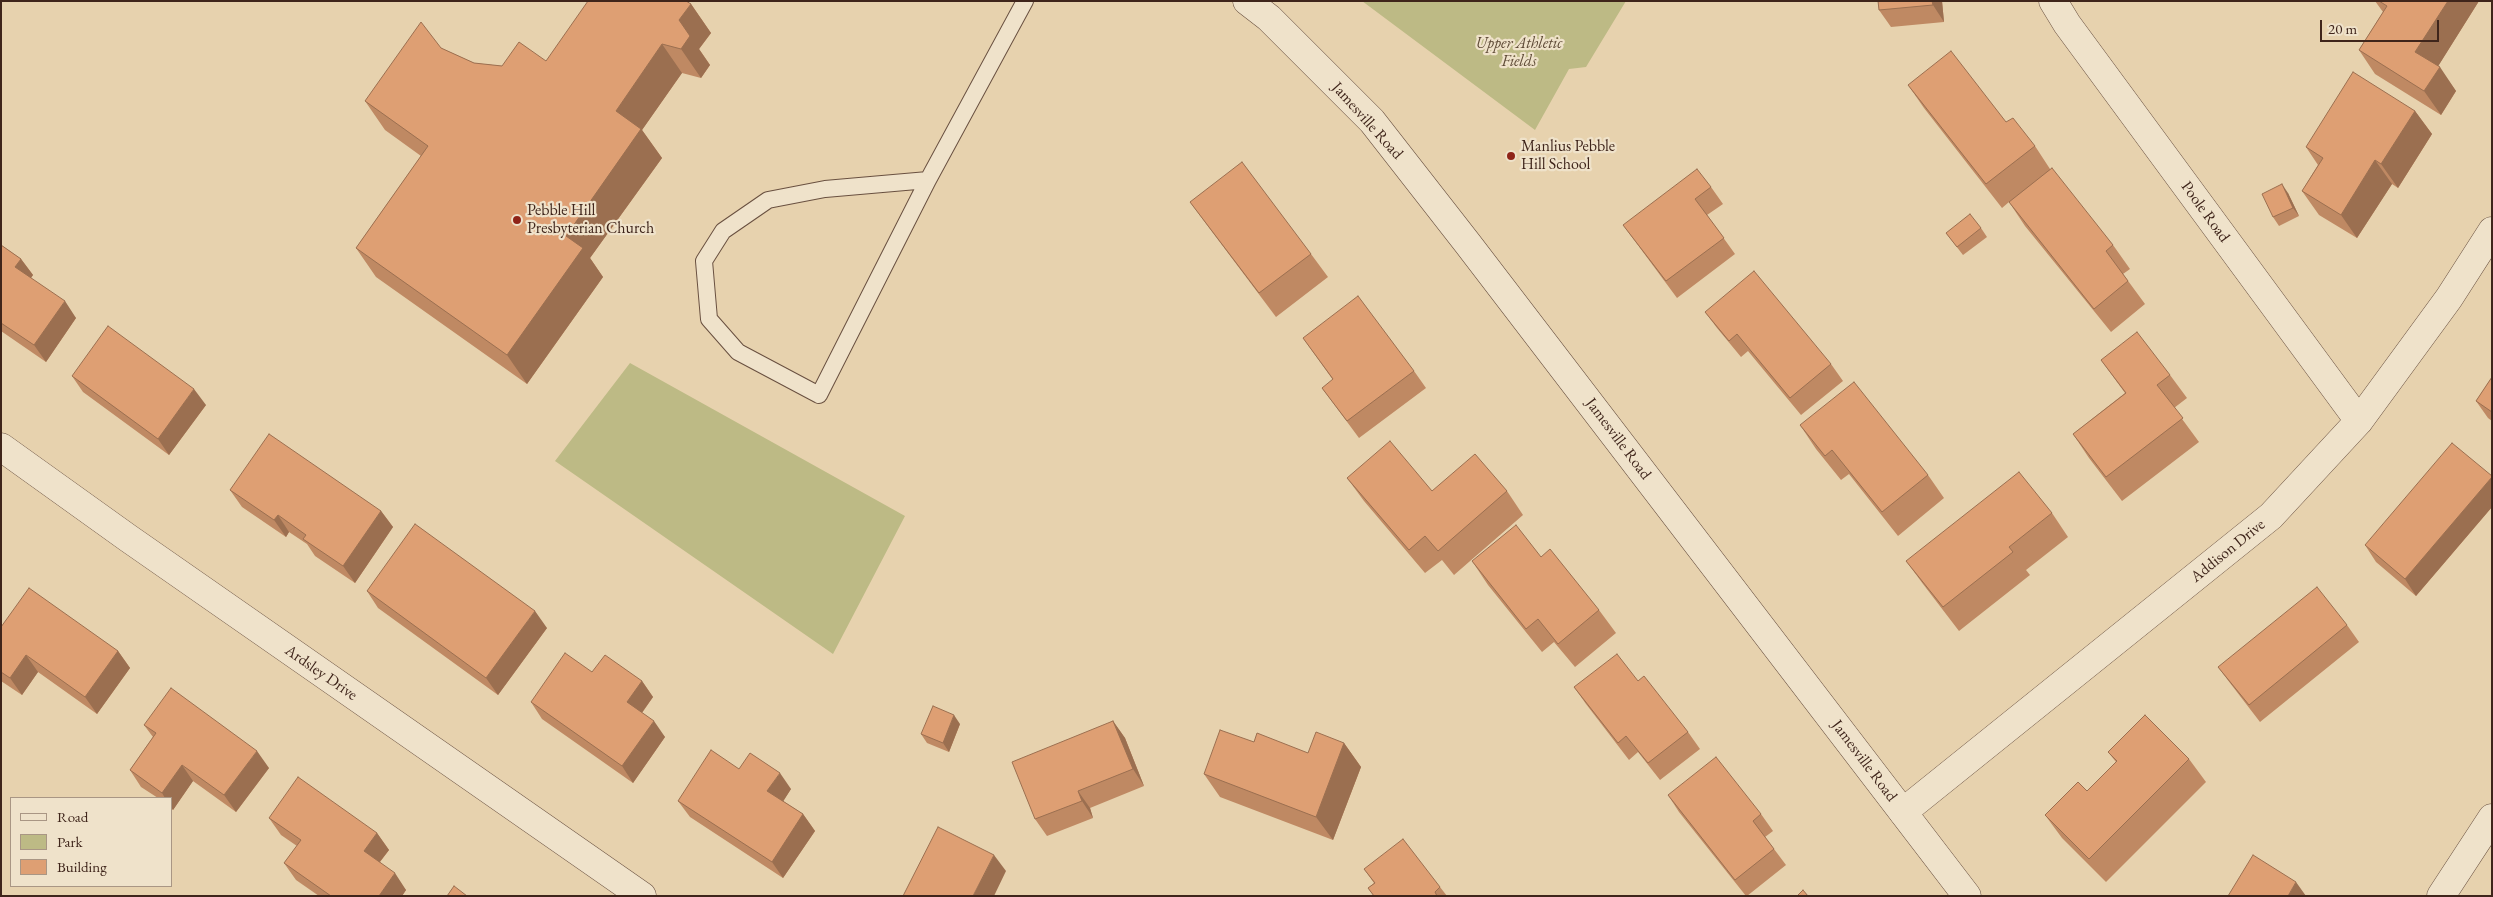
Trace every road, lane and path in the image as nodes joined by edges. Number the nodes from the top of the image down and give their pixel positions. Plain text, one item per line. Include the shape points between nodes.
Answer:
1 (1024, 1) edge
2 (1247, 1) edge
3 (2053, 1) edge
4 (928, 180) junction
5 (2492, 231) edge
6 (2359, 421) junction
7 (1, 447) edge
8 (1903, 812) junction
9 (2492, 818) edge
10 (642, 896) edge
11 (1967, 896) edge
12 (2441, 896) edge

1 - 4 lane
2 - 8 street, Jamesville Road via 1269,18 1372,121
3 - 6 street, Poole Road
4 - 4 lane via 819,395 738,352 709,319 704,261 723,231 768,200 825,189
5 - 6 street, Addison Drive via 2449,298
6 - 8 street, Addison Drive via 2272,516
7 - 10 street, Ardsley Drive
8 - 11 street, Jamesville Road
9 - 12 street

